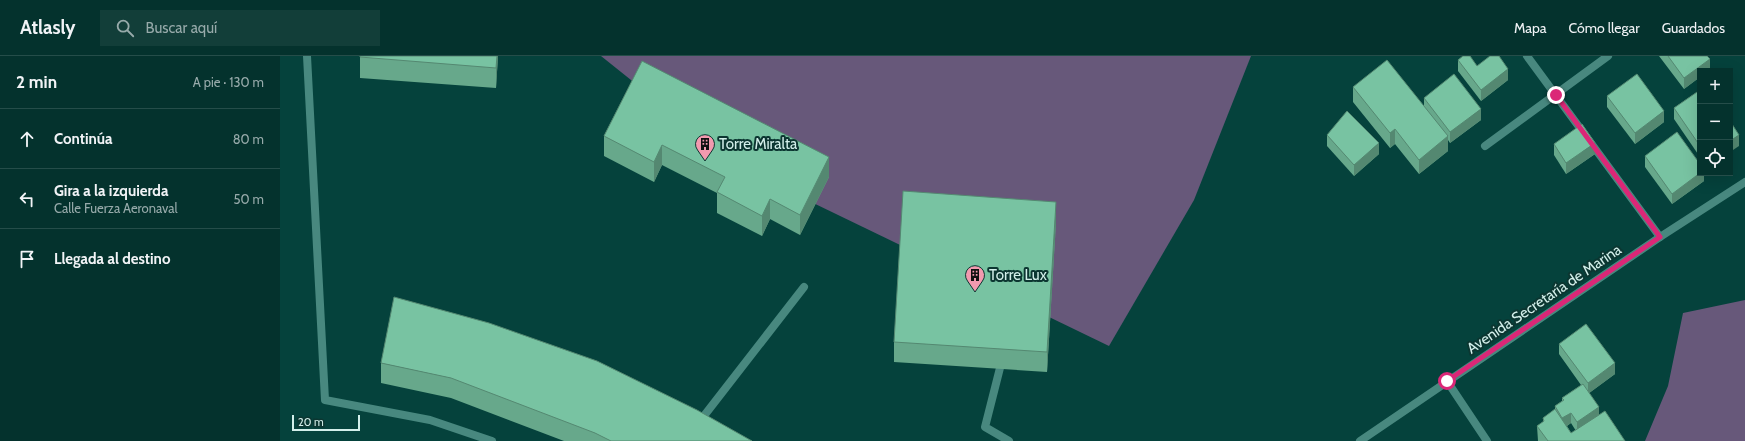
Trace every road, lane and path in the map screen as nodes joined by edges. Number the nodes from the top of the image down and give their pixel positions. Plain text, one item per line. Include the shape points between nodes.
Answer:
1 (308, 56) edge
2 (1526, 56) edge
3 (1608, 56) edge
4 (1556, 95) junction
5 (1485, 146) dead end
6 (1745, 182) edge
7 (1660, 237) junction
8 (804, 287) dead end
9 (1003, 354) edge
10 (1447, 381) junction
11 (694, 429) edge
12 (492, 441) edge
13 (1009, 441) edge
14 (1360, 441) edge
15 (1487, 441) edge

1 - 12 street via 325,400 430,420
2 - 4 street
3 - 4 street
4 - 5 street
4 - 7 street
6 - 7 street, Avenida Secretaría de Marina
7 - 10 street, Avenida Secretaría de Marina
8 - 11 street
9 - 13 street via 985,427
10 - 14 street, Avenida Secretaría de Marina
10 - 15 street

